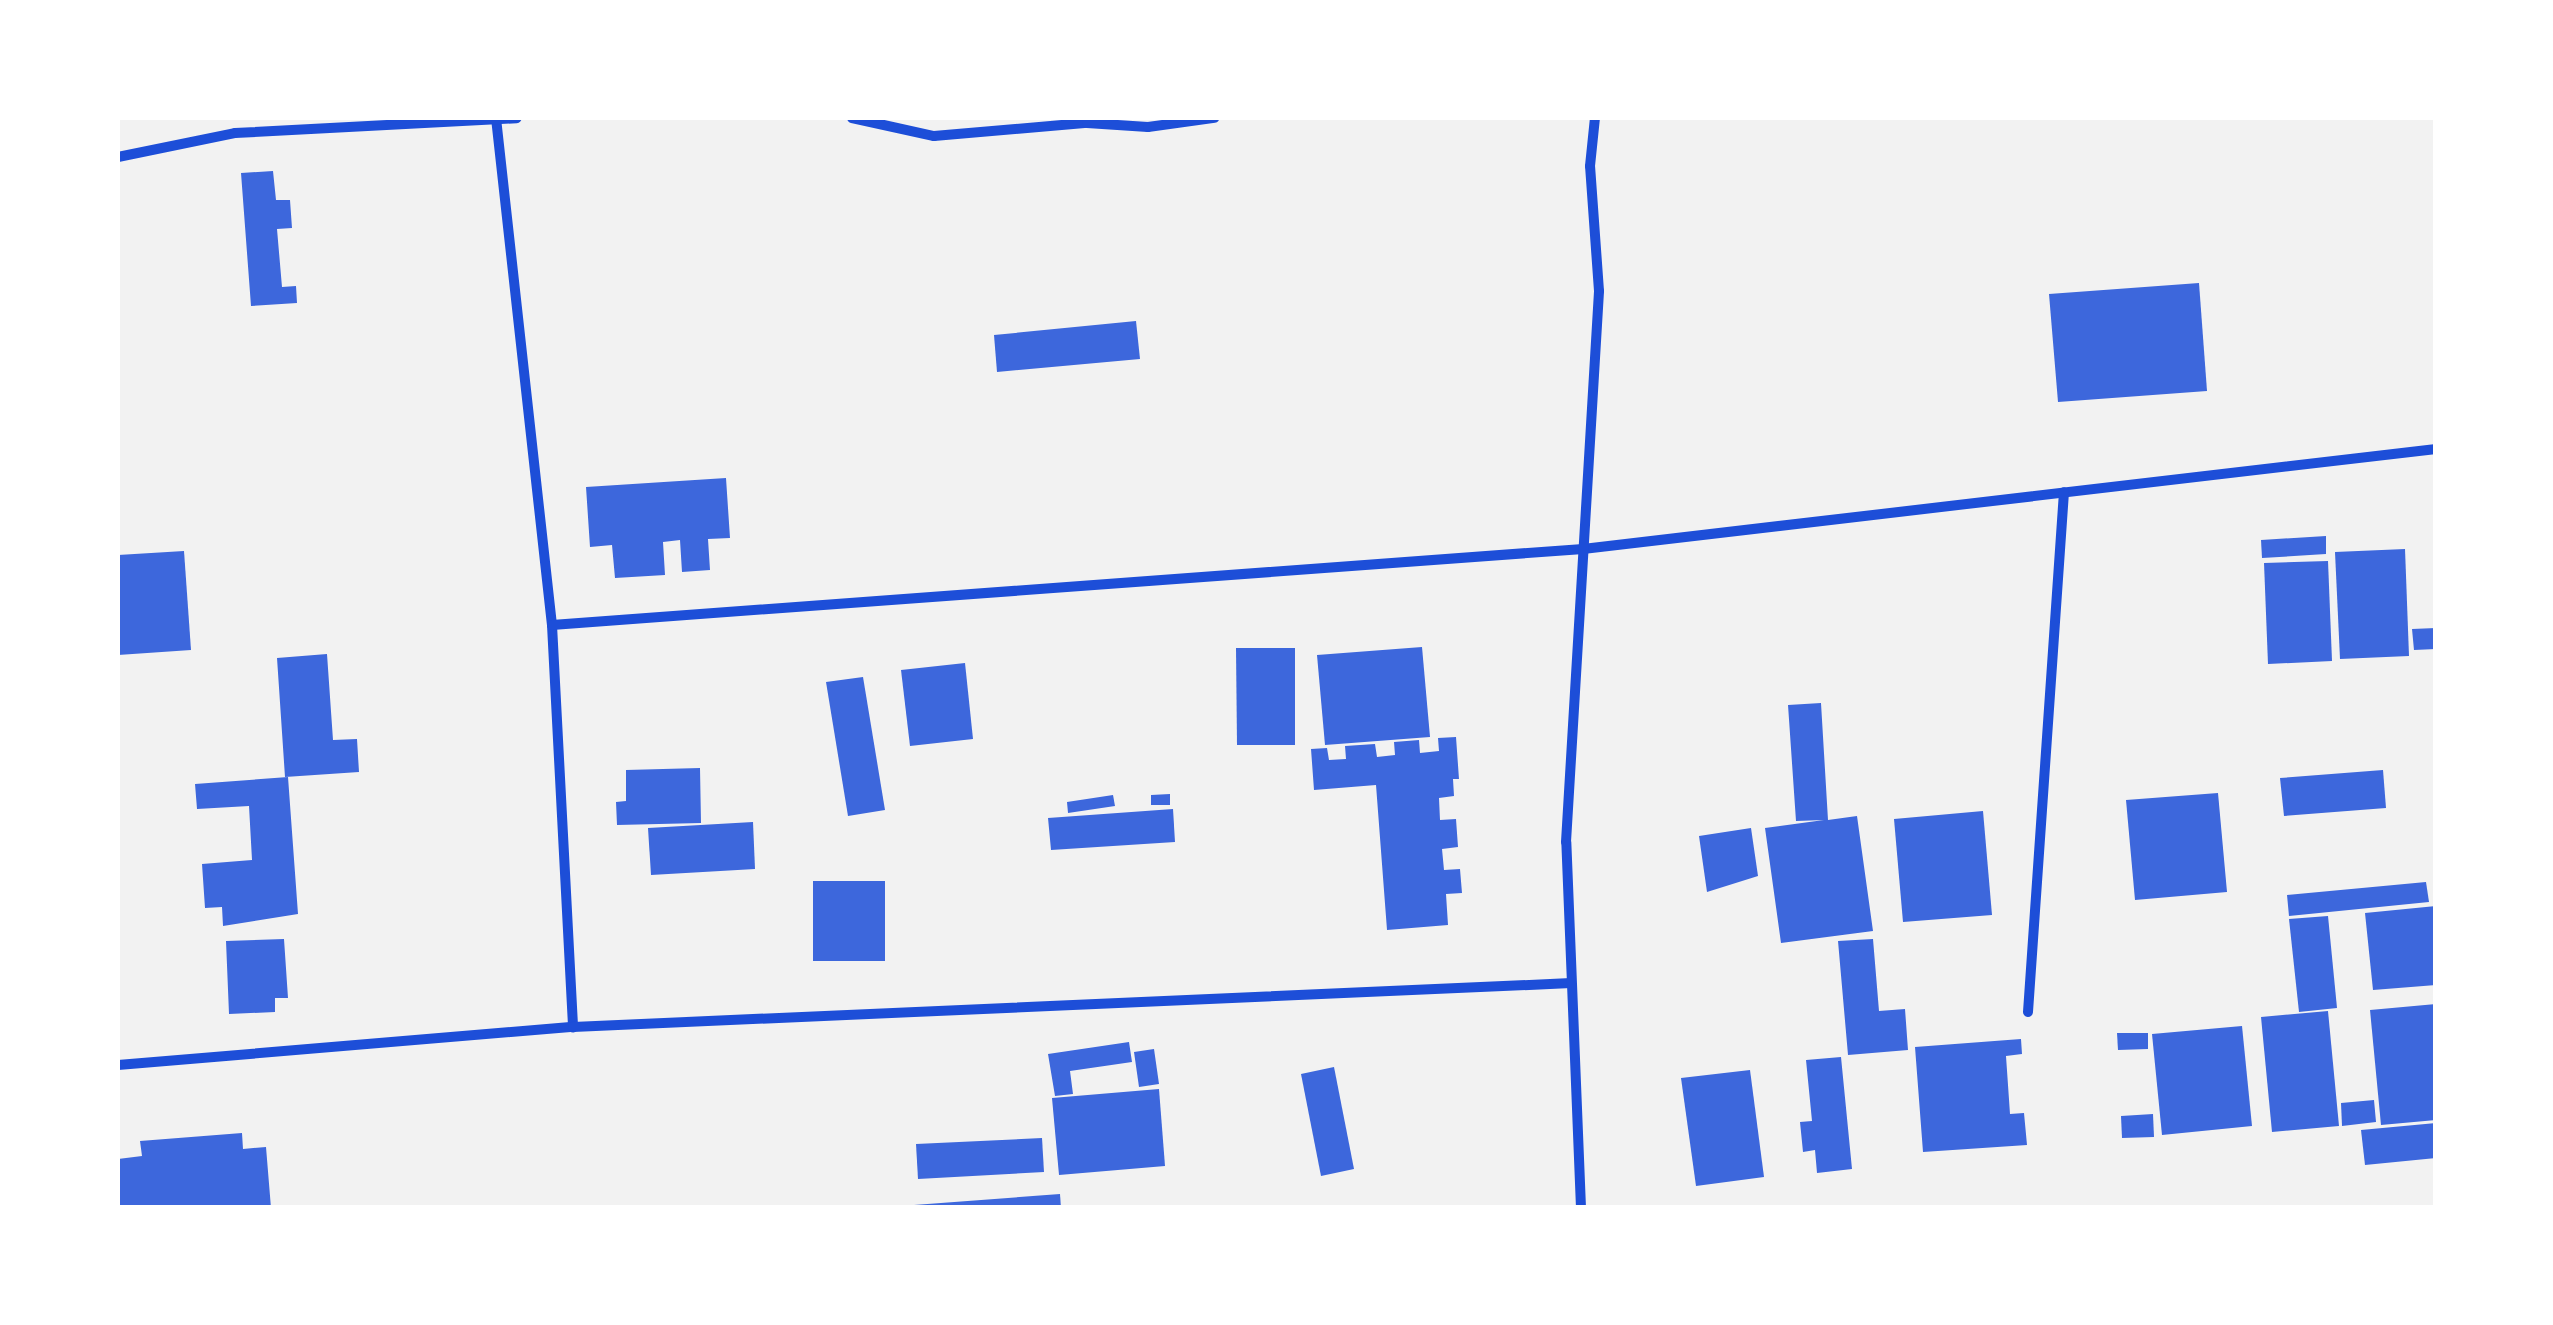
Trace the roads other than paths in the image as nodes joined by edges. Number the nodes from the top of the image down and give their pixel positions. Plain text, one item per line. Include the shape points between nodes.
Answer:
1 (496, 118) edge
2 (518, 118) edge
3 (852, 118) edge
4 (1214, 118) edge
5 (1595, 118) edge
6 (118, 157) edge
7 (2436, 449) edge
8 (2064, 492) junction
9 (1583, 549) junction
10 (552, 625) junction
11 (1570, 984) junction
12 (2028, 1012) dead end
13 (572, 1027) junction
14 (118, 1066) edge
15 (1581, 1208) edge

1 - 2 street
1 - 6 street via 235,133
1 - 10 street
3 - 4 street via 934,136 1088,124 1148,128
5 - 9 street via 1590,166 1598,291
7 - 8 street
8 - 9 street
8 - 12 street
9 - 10 street
9 - 11 street via 1566,842
10 - 13 street
11 - 13 street
11 - 15 street
13 - 14 street

